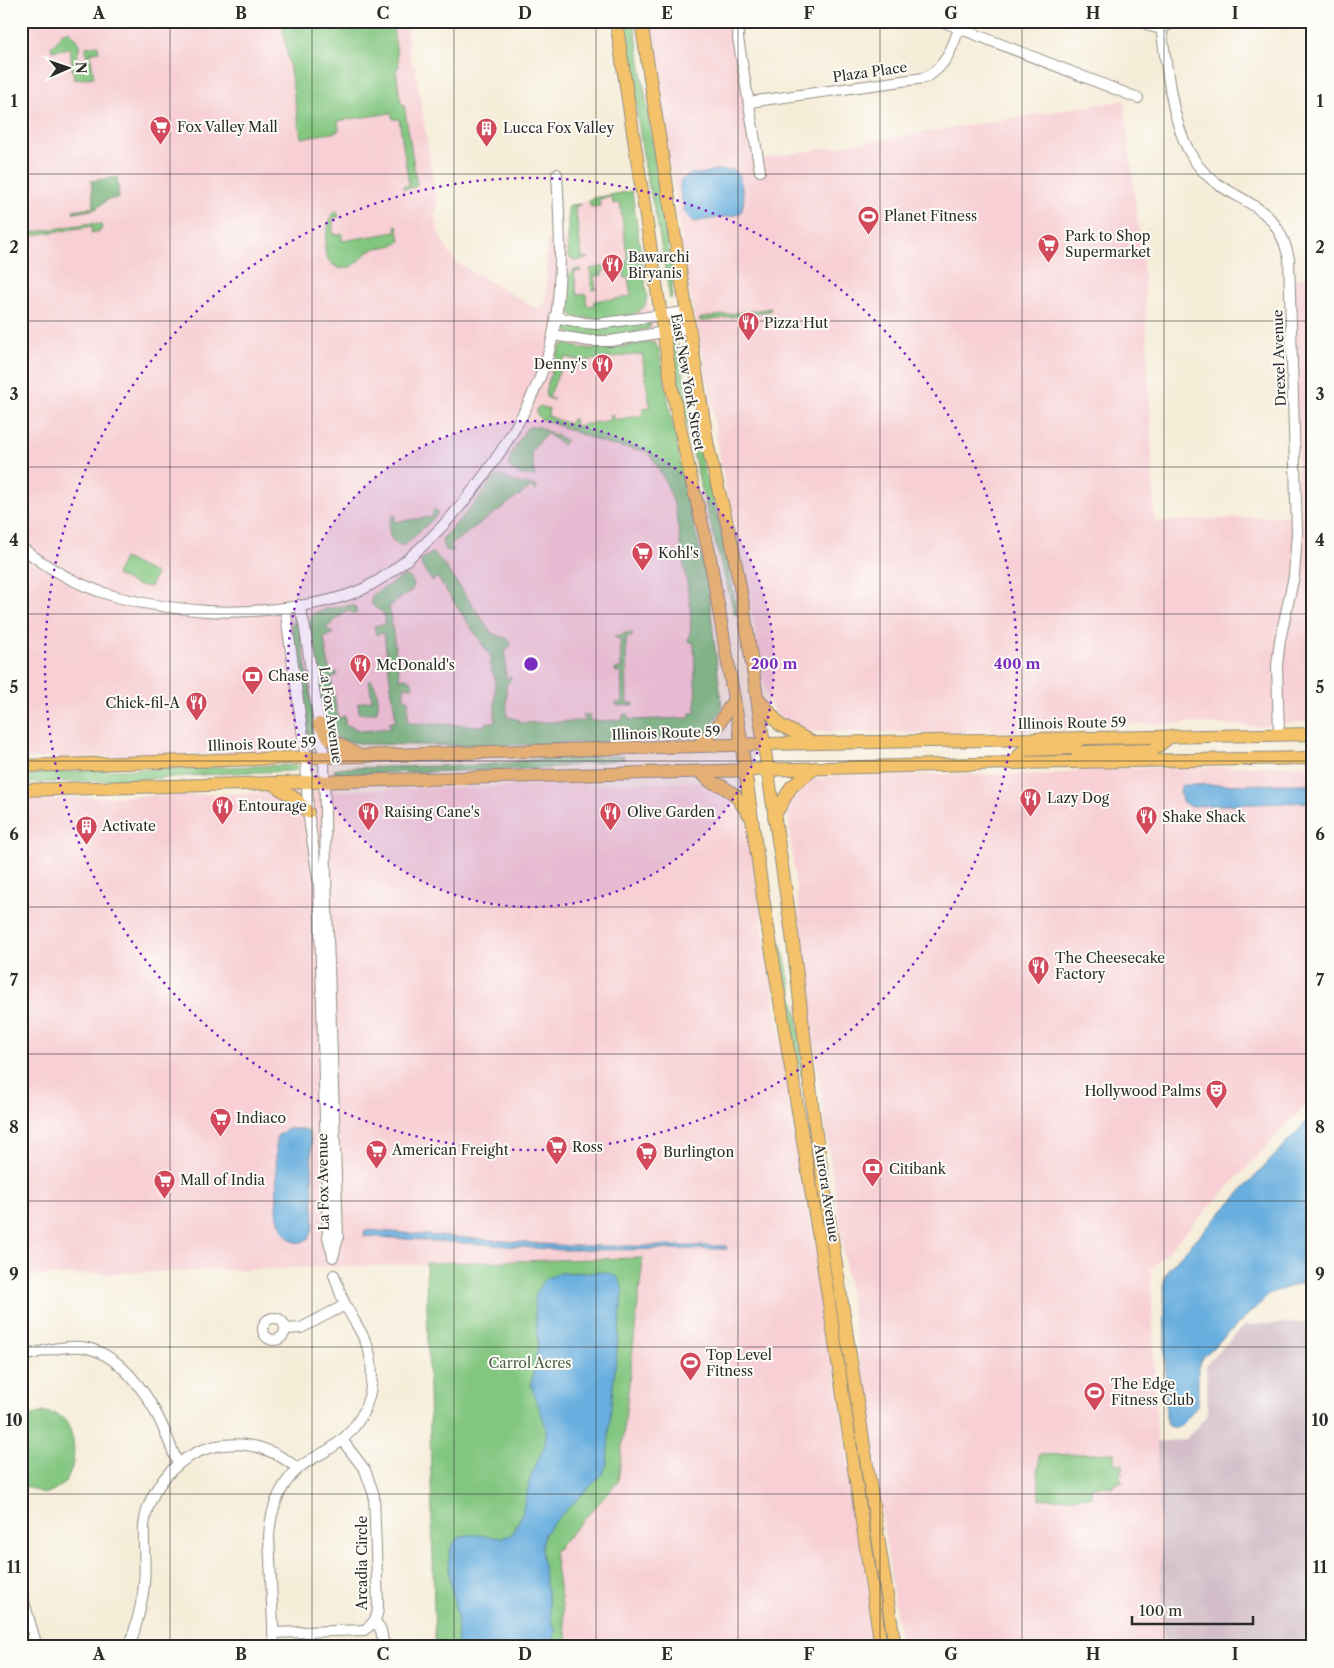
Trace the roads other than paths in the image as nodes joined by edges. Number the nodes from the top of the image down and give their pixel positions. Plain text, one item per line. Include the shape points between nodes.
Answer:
1 (616, 21) edge
2 (641, 21) edge
3 (739, 21) edge
4 (941, 21) edge
5 (1143, 21) edge
6 (1174, 21) edge
7 (960, 25) edge
8 (1161, 28) junction
9 (1138, 98) dead end
10 (749, 102) junction
11 (760, 171) dead end
12 (557, 174) dead end
13 (685, 312) junction
14 (661, 316) junction
15 (555, 317) junction
16 (688, 328) junction
17 (664, 332) junction
18 (553, 335) junction
19 (21, 548) edge
20 (299, 605) junction
21 (285, 608) junction
22 (758, 698) junction
23 (734, 699) junction
24 (319, 724) junction
25 (1279, 734) junction
26 (1313, 734) edge
27 (1171, 736) junction
28 (1080, 738) junction
29 (765, 744) junction
30 (814, 744) junction
31 (742, 745) junction
32 (697, 746) junction
33 (361, 756) junction
34 (324, 757) junction
35 (306, 758) junction
36 (1313, 758) edge
37 (1073, 762) junction
38 (1012, 763) junction
39 (21, 766) edge
40 (815, 768) junction
41 (768, 769) junction
42 (745, 770) junction
43 (700, 772) junction
44 (308, 782) junction
45 (325, 782) junction
46 (271, 784) junction
47 (21, 790) edge
48 (308, 812) junction
49 (774, 817) junction
50 (752, 818) junction
51 (334, 1275) dead end
52 (345, 1305) junction
53 (286, 1329) dead end
54 (21, 1357) edge
55 (342, 1440) junction
56 (178, 1464) junction
57 (298, 1469) junction
58 (21, 1591) edge
59 (375, 1621) junction
60 (273, 1633) junction
61 (38, 1647) edge
62 (130, 1647) edge
63 (274, 1647) edge
64 (384, 1647) edge
65 (881, 1647) edge
66 (895, 1647) edge

1 - 14 main road, East New York Street
2 - 13 main road, East New York Street
3 - 10 street via 738,38
4 - 7 street
5 - 8 street
6 - 8 street
7 - 9 street
7 - 10 street, Plaza Place via 942,66 924,78
8 - 25 street, Drexel Avenue via 1174,112 1186,148 1206,174 1259,208 1273,221 1289,259 1297,533 1294,576 1277,665
10 - 11 street
12 - 15 street
13 - 14 street
13 - 16 main road, East New York Street
14 - 15 street via 597,324
14 - 17 main road, East New York Street
15 - 18 street
16 - 17 street
16 - 22 main road, East New York Street via 708,448 738,571
17 - 18 street via 610,341
17 - 23 main road, East New York Street via 679,427 713,576
18 - 20 street via 541,374 517,425 480,479 443,524 407,560 384,577 357,591
19 - 21 street via 76,582 106,595 141,604 238,612
20 - 21 street
20 - 24 street, La Fox Avenue
21 - 35 street, La Fox Avenue
22 - 29 main road, East New York Street
22 - 30 main road via 780,725
23 - 31 main road, East New York Street
23 - 32 main road via 716,729
24 - 33 main road via 330,739
24 - 34 street, La Fox Avenue
25 - 26 main road, Illinois Route 59
25 - 27 main road, Illinois Route 59
27 - 28 main road, Illinois Route 59
27 - 37 main road via 1153,750 1084,752
28 - 30 main road, Illinois Route 59
28 - 38 main road via 1073,748 1024,750
29 - 30 main road, Illinois Route 59
29 - 31 main road, Illinois Route 59
29 - 41 main road, Aurora Avenue
31 - 32 main road, Illinois Route 59
31 - 42 main road, Aurora Avenue
32 - 33 main road, Illinois Route 59
33 - 34 main road, Illinois Route 59
34 - 35 main road, Illinois Route 59
34 - 45 street, La Fox Avenue
35 - 39 main road, Illinois Route 59
35 - 44 street, La Fox Avenue
36 - 37 main road
37 - 38 main road
38 - 40 main road
40 - 41 main road
40 - 49 main road via 791,787
41 - 42 main road
41 - 49 main road, Aurora Avenue
42 - 43 main road
42 - 50 main road, Aurora Avenue
43 - 45 main road
43 - 50 main road via 734,794
44 - 45 main road
44 - 46 main road
44 - 48 street, La Fox Avenue
45 - 48 street, La Fox Avenue via 338,1238 333,1257 328,1237 319,885
46 - 47 main road
46 - 48 main road
49 - 66 main road, Aurora Avenue via 792,934 815,1128
50 - 65 main road, Aurora Avenue
51 - 52 street
52 - 53 street via 301,1328
52 - 55 street via 366,1342 372,1376 365,1410
54 - 56 street via 44,1350 83,1347 109,1358 124,1369 148,1400
55 - 57 street
55 - 59 street, Arcadia Circle via 365,1470 374,1495 378,1606
56 - 57 street via 211,1447 234,1444 271,1451
56 - 62 street via 162,1481 146,1517 144,1590
57 - 60 street via 278,1498 270,1524
58 - 61 street
59 - 60 street, Arcadia Circle via 359,1631
59 - 64 street via 381,1630
60 - 63 street

